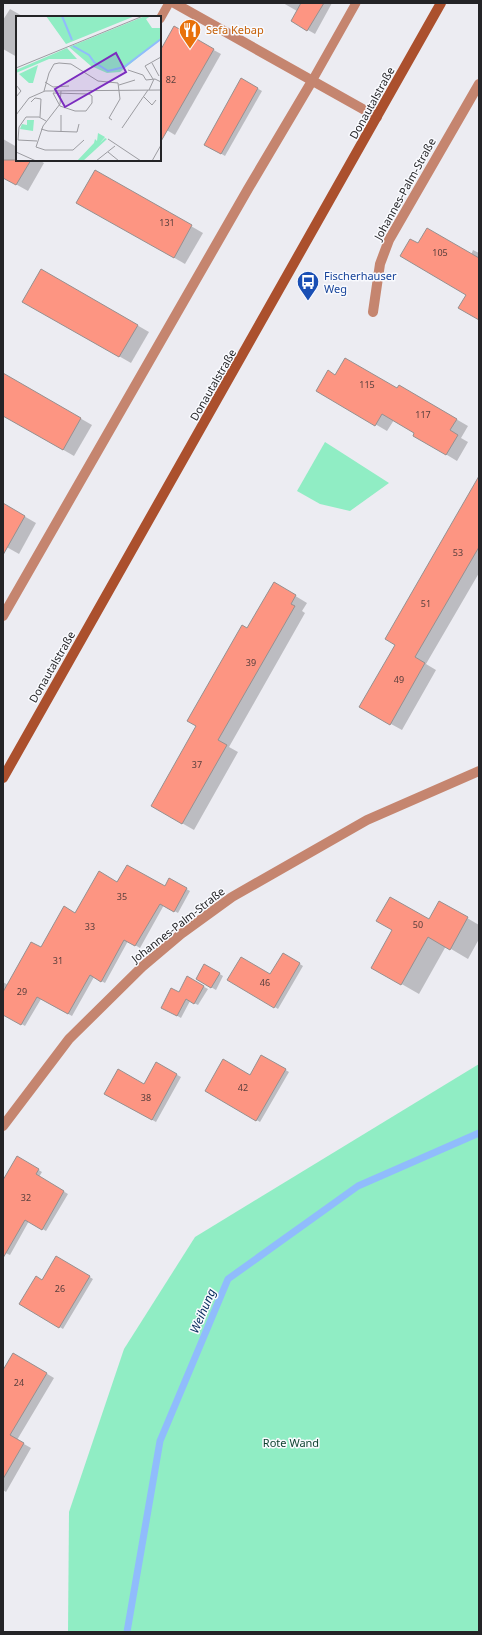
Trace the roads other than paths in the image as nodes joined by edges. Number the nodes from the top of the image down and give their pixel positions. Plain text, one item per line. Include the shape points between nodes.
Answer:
1 (169, 3) edge
2 (174, 3) edge
3 (356, 3) edge
4 (441, 3) edge
5 (161, 17) edge
6 (312, 80) junction
7 (479, 84) edge
8 (377, 118) junction
9 (373, 312) dead end
10 (3, 616) edge
11 (479, 771) edge
12 (3, 778) edge
13 (3, 1126) edge

1 - 5 lane
2 - 6 street
3 - 6 lane
4 - 8 main road, Donautalstraße
6 - 8 street
6 - 10 street
7 - 9 street, Johannes-Palm-Straße via 389,240 382,257
8 - 12 main road, Donautalstraße
11 - 13 street, Johannes-Palm-Straße via 367,820 232,897 181,934 142,967 69,1039

